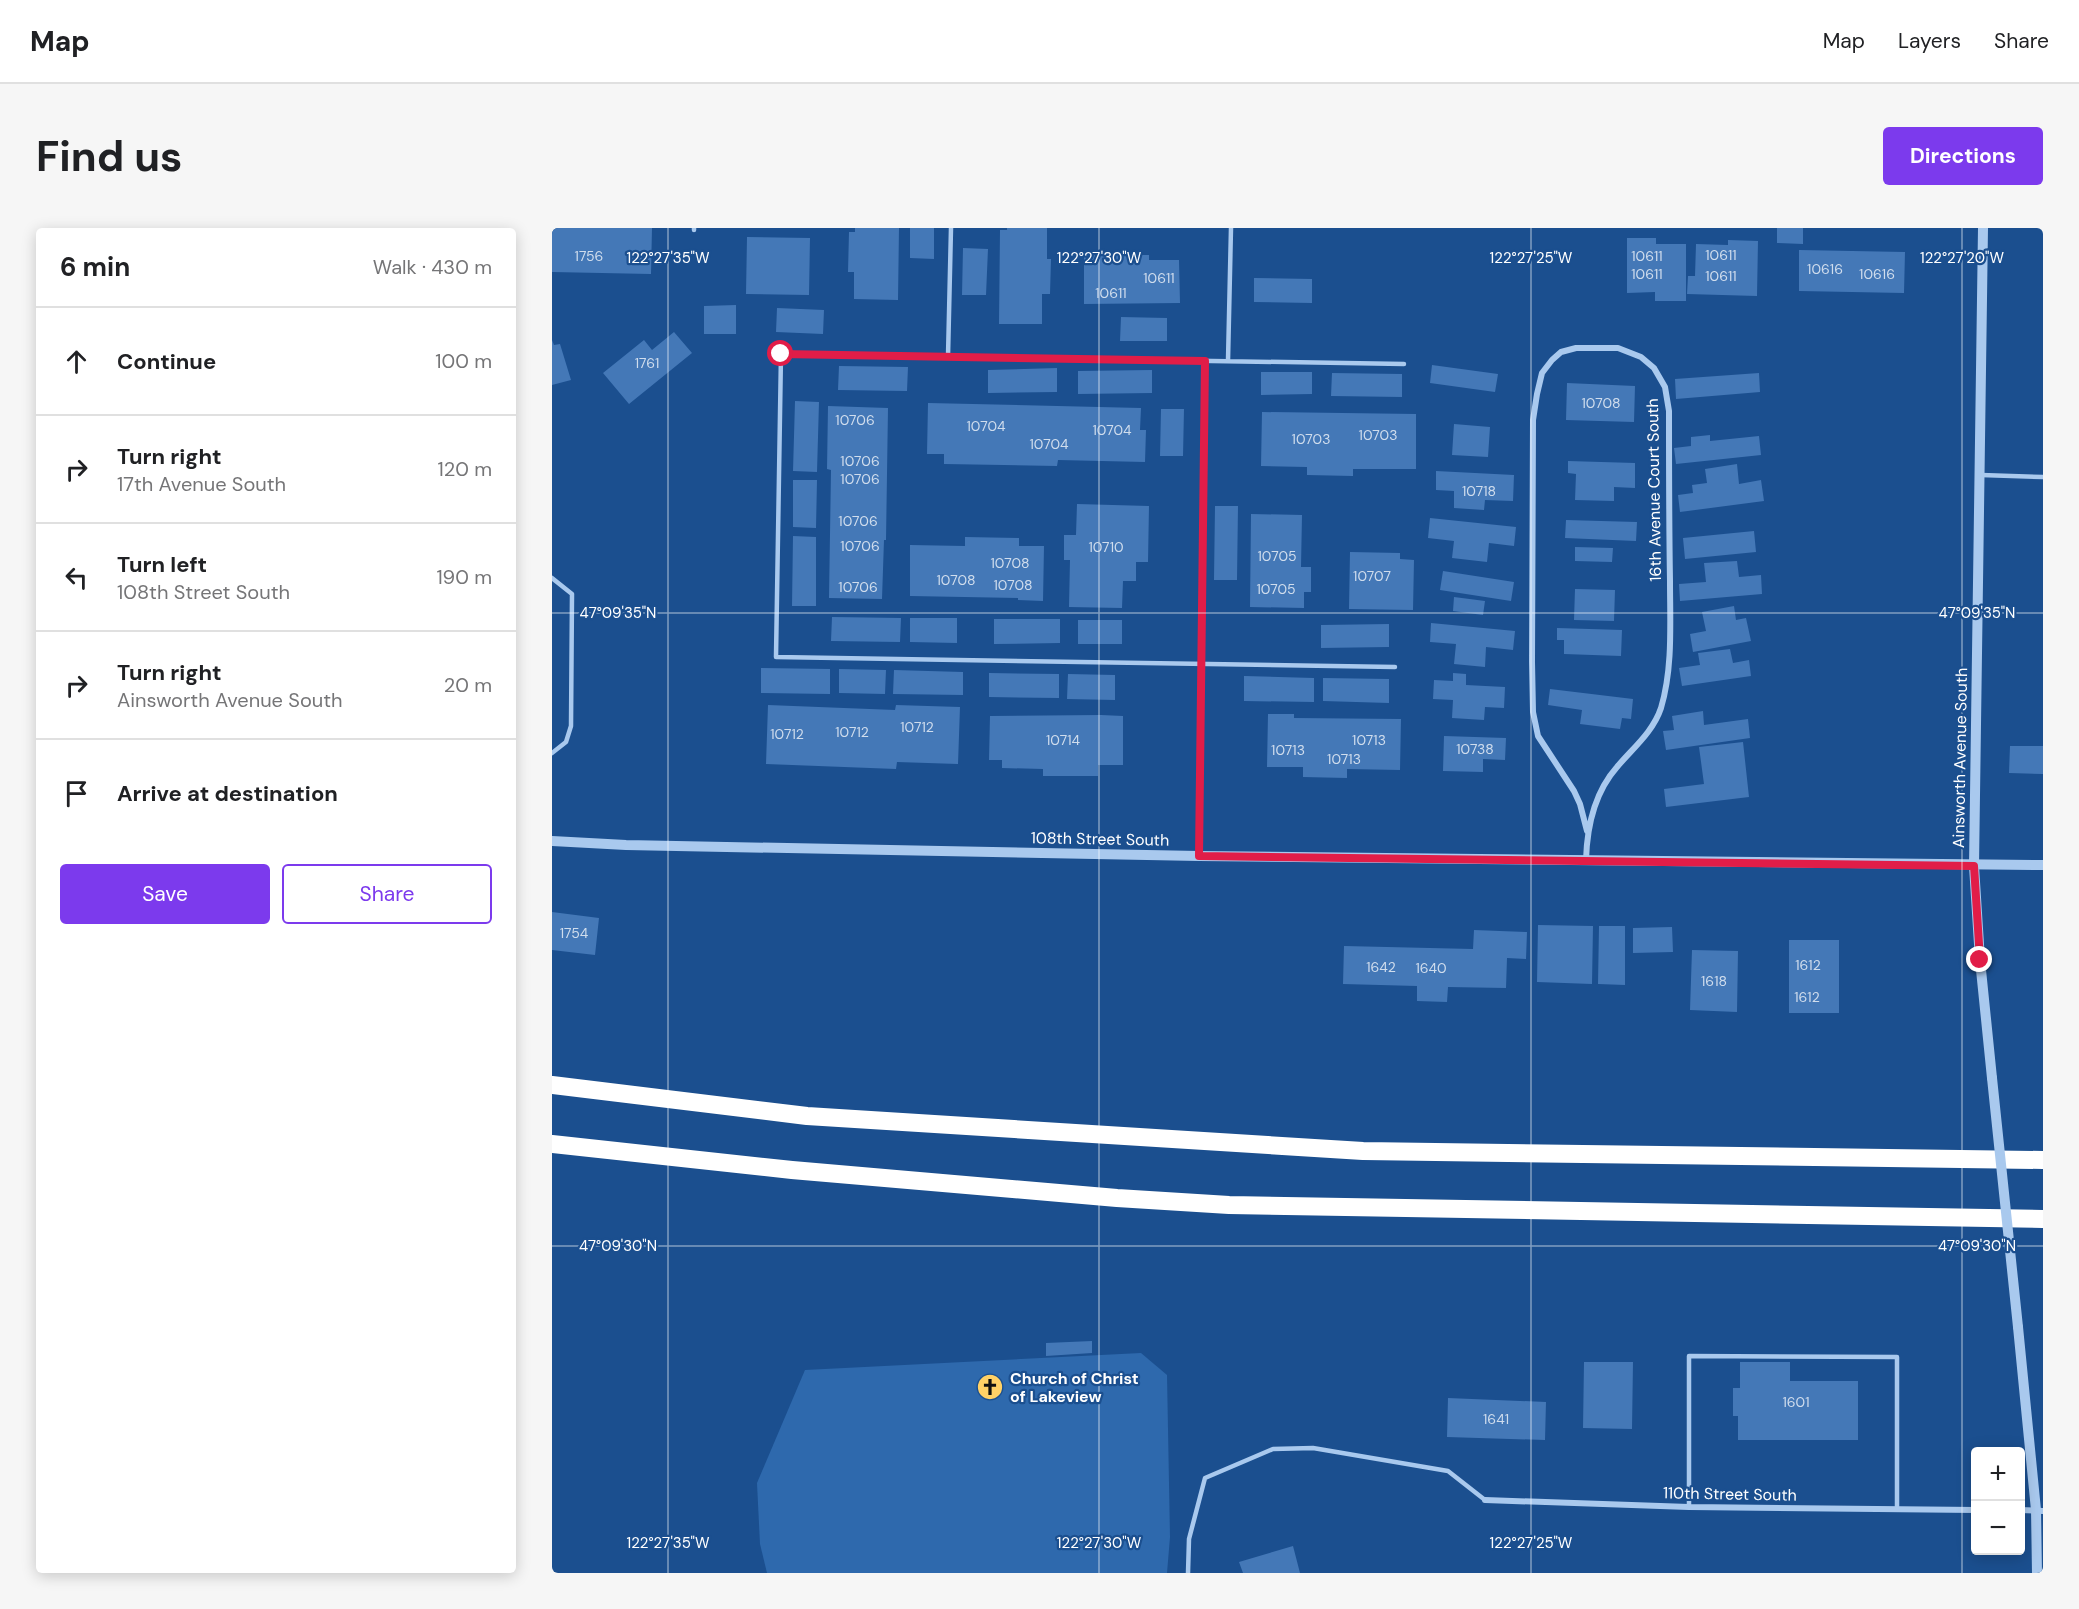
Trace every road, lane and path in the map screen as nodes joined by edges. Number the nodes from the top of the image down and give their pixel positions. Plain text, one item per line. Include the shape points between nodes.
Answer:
1 (951, 228) edge
2 (1231, 228) edge
3 (1983, 228) edge
4 (948, 357) junction
5 (1205, 361) junction
6 (1228, 361) junction
7 (1404, 364) dead end
8 (1979, 475) junction
9 (2043, 477) edge
10 (552, 578) edge
11 (1201, 664) junction
12 (1395, 667) dead end
13 (552, 753) edge
14 (1587, 831) junction
15 (552, 841) edge
16 (1199, 856) junction
17 (1586, 860) junction
18 (2043, 865) edge
19 (1974, 866) junction
20 (552, 1086) edge
21 (552, 1144) edge
22 (2043, 1160) edge
23 (2043, 1219) edge
24 (1485, 1500) joint
25 (1689, 1507) junction
26 (1897, 1509) junction
27 (1971, 1510) edge
28 (2039, 1511) edge
29 (1188, 1573) edge
30 (2037, 1573) edge

1 - 4 lane
2 - 6 lane
3 - 8 street, Ainsworth Avenue South
4 - 5 lane
4 - 11 lane via 781,354 776,657
5 - 6 lane
5 - 11 lane
6 - 7 lane
8 - 9 lane
8 - 19 street, Ainsworth Avenue South
10 - 13 lane via 572,594 572,606 571,726 566,742
11 - 12 lane
11 - 16 lane
14 - 14 street, 16th Avenue Court South via 1603,787 1652,729 1660,710 1669,661 1669,411 1665,387 1654,368 1641,357 1618,348 1561,352 1542,373 1533,420 1533,712 1538,736 1574,791
14 - 17 street, 16th Avenue Court South
15 - 16 street, 108th Street South
16 - 17 street, 108th Street South
17 - 19 street, 108th Street South
18 - 19 street, 108th Street South
19 - 28 street, Ainsworth Avenue South, bridge via 1980,960
20 - 22 highway via 807,1116 1363,1152
21 - 23 highway via 804,1171 1228,1205
24 - 25 street, 110th Street South
24 - 29 lane via 1448,1471 1313,1448 1273,1449 1205,1478 1189,1539
25 - 26 street, 110th Street South
25 - 26 lane via 1689,1356 1897,1357
26 - 27 street, 110th Street South
28 - 30 street, Ainsworth Avenue South

